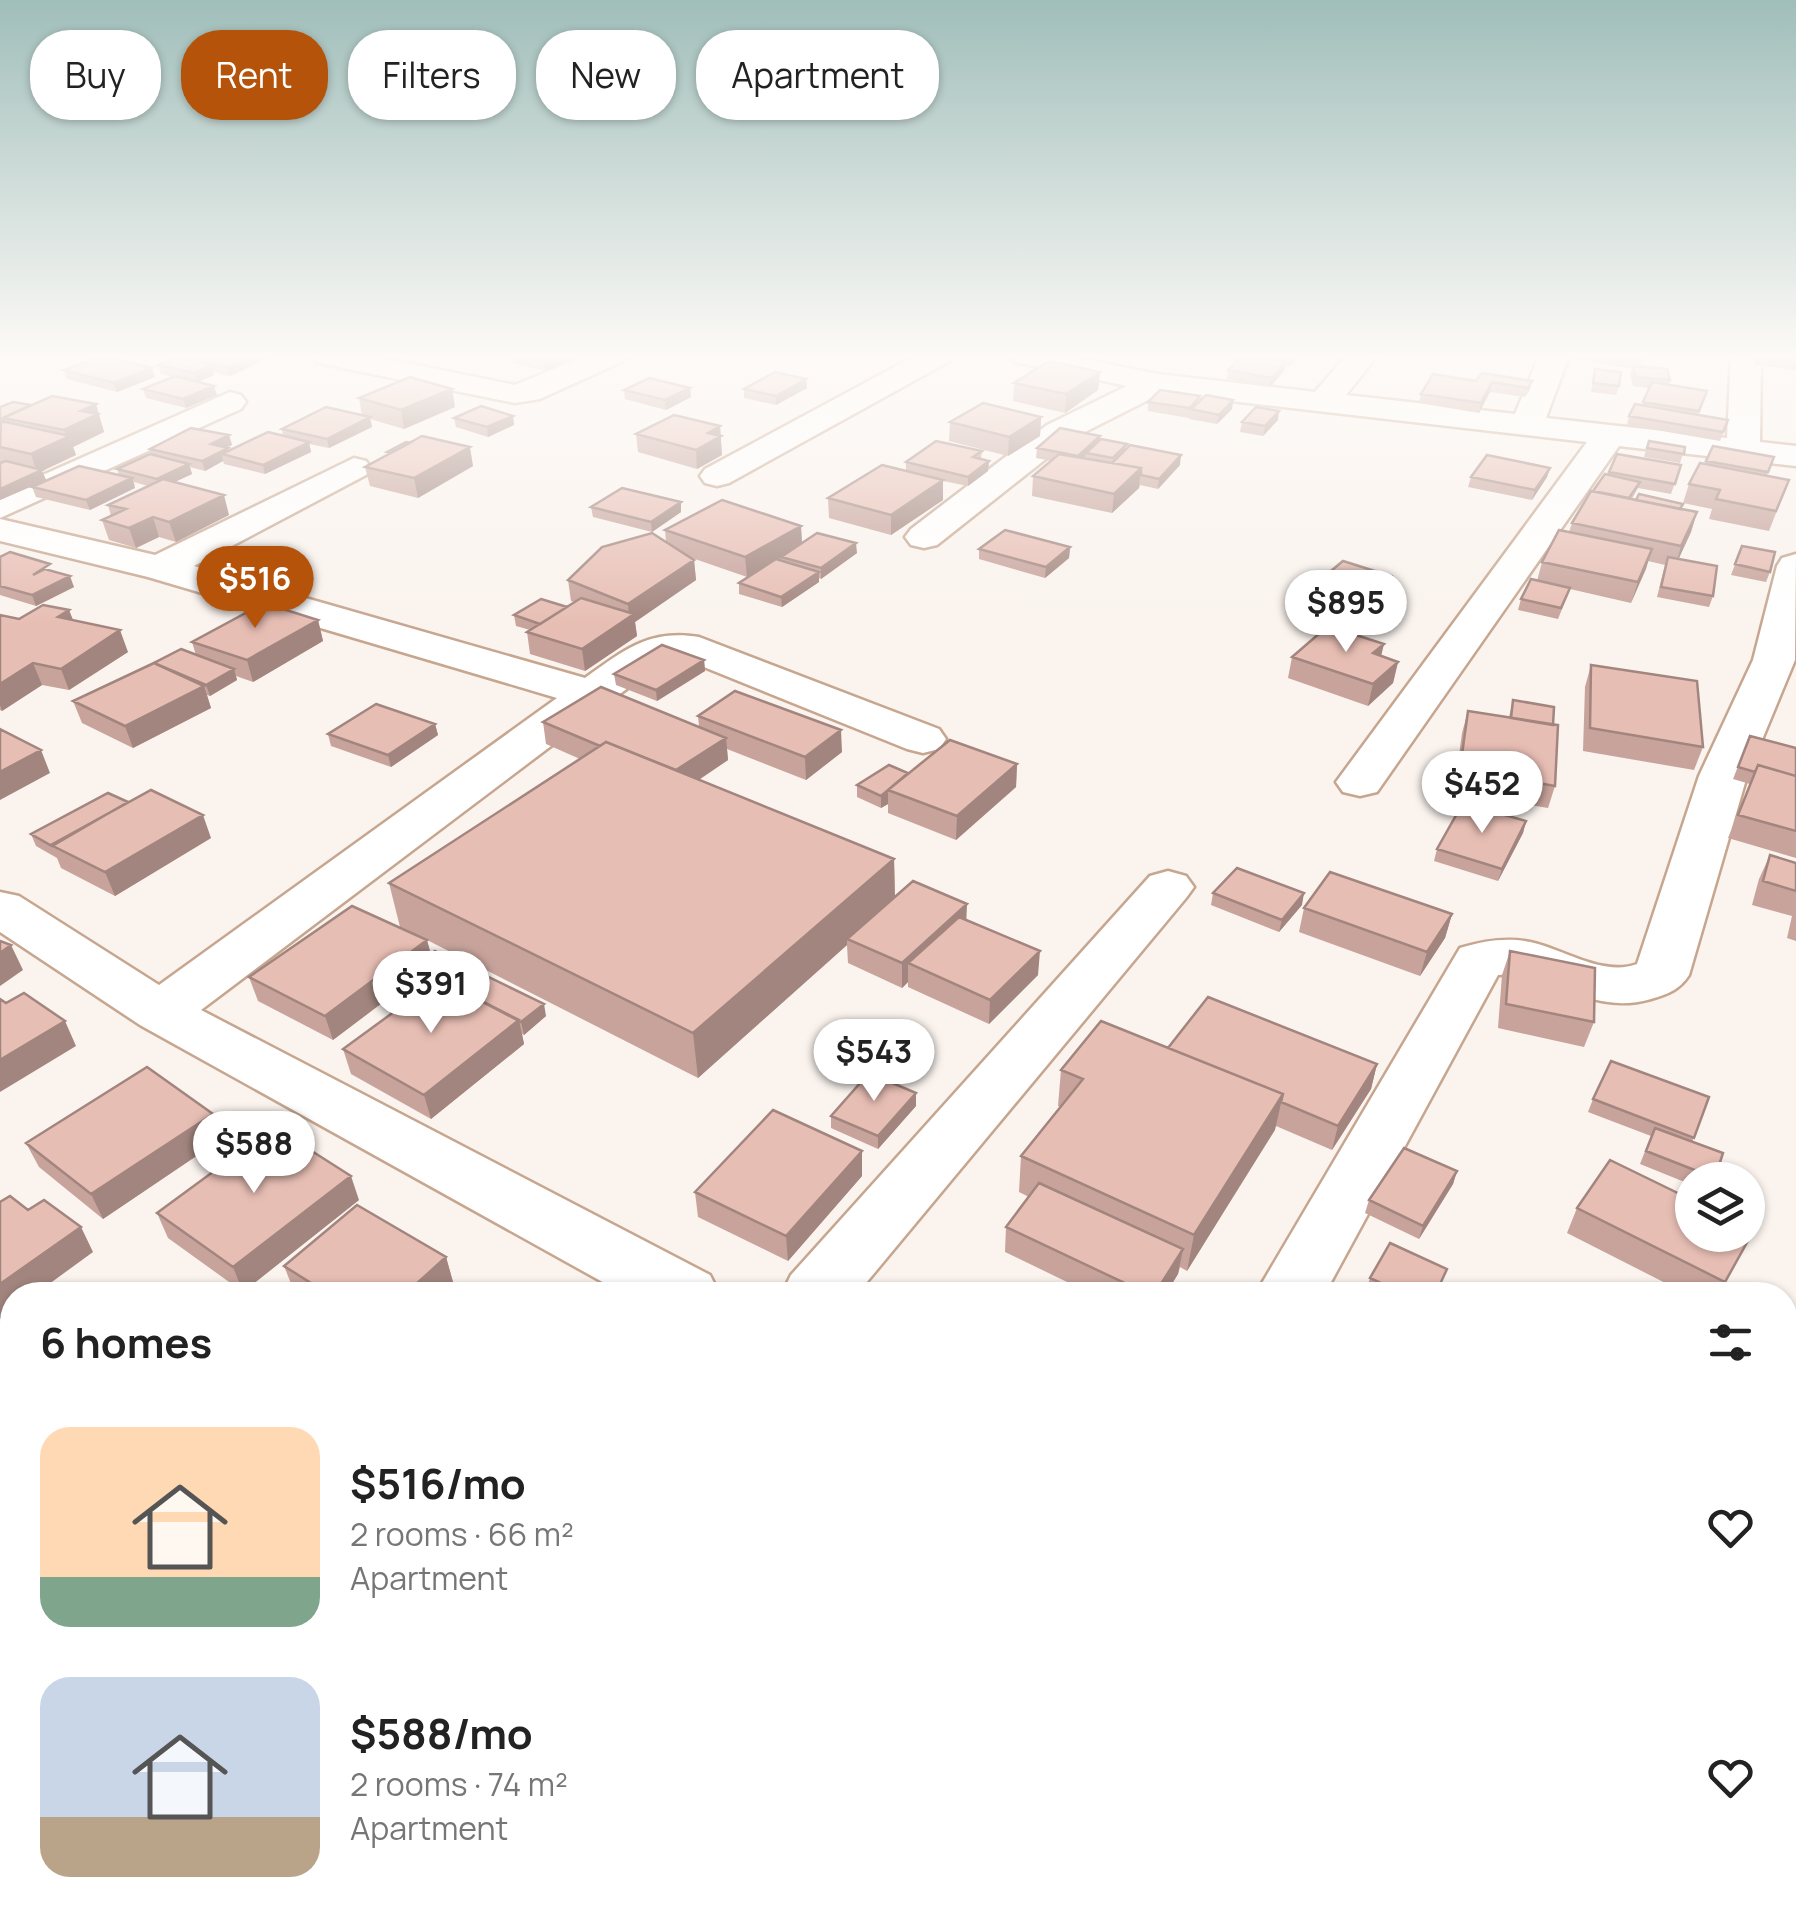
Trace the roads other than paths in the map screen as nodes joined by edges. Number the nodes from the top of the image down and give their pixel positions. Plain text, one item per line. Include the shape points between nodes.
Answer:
1 (134, 446) edge
2 (773, 446) edge
3 (1042, 446) edge
4 (1602, 446) edge
5 (1702, 446) edge
6 (1743, 446) edge
7 (1743, 450) junction
8 (1796, 456) edge
9 (354, 468) dead end
10 (718, 476) dead end
11 (0, 507) edge
12 (0, 530) edge
13 (924, 537) dead end
14 (1796, 566) edge
15 (160, 568) junction
16 (591, 694) junction
17 (923, 739) dead end
18 (1360, 782) dead end
19 (1168, 887) dead end
20 (0, 908) edge
21 (160, 1012) junction
22 (662, 1282) edge
23 (826, 1282) edge
24 (1296, 1282) edge

1 - 11 street
2 - 10 street
3 - 13 street
4 - 18 street
5 - 7 street
6 - 7 street
7 - 8 street
9 - 15 street
12 - 15 street
14 - 24 street via 1774,660 1723,776 1661,975 1616,989 1531,957 1503,953 1478,960
15 - 16 street
16 - 17 street via 646,654 674,646 727,658
16 - 21 street
19 - 23 street
20 - 21 street
21 - 22 street

